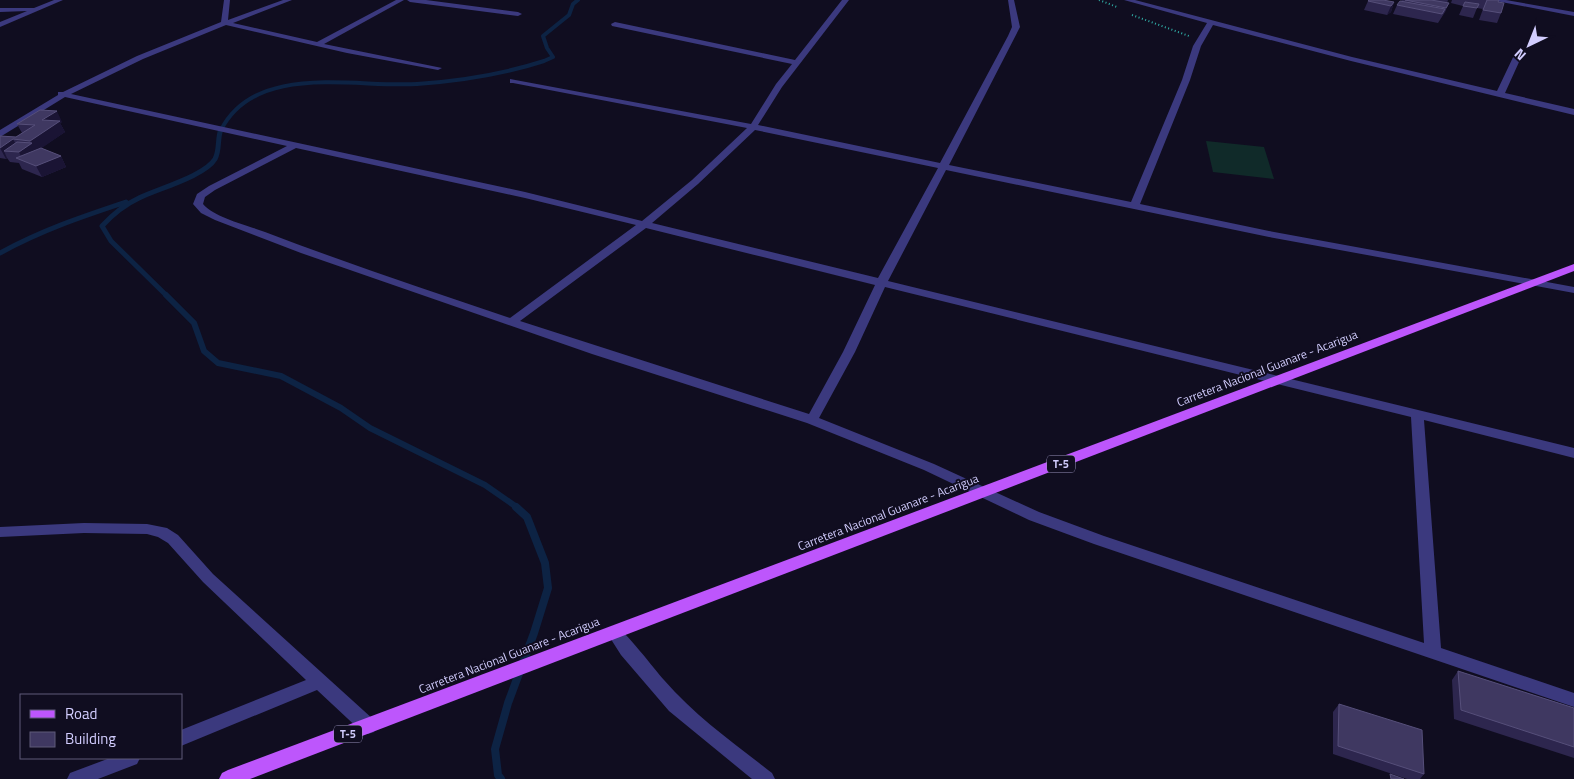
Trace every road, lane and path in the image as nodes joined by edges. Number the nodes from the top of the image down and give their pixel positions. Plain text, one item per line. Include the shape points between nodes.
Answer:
1 (60, 0) edge
2 (227, 0) edge
3 (289, 0) edge
4 (400, 0) edge
5 (410, 0) edge
6 (846, 0) edge
7 (1011, 0) edge
8 (1100, 0) edge
9 (1106, 0) edge
10 (1128, 0) edge
11 (1494, 0) edge
12 (38, 9) junction
13 (0, 10) edge
14 (1122, 10) dead end
15 (1128, 13) dead end
16 (518, 14) dead end
17 (1574, 14) edge
18 (1211, 22) junction
19 (224, 23) junction
20 (0, 24) edge
21 (615, 24) dead end
22 (1200, 40) junction
23 (318, 44) junction
24 (1520, 50) dead end
25 (797, 63) junction
26 (438, 68) dead end
27 (513, 81) dead end
28 (61, 94) junction
29 (1500, 94) junction
30 (1574, 112) edge
31 (754, 128) junction
32 (0, 134) edge
33 (295, 145) junction
34 (942, 166) junction
35 (1135, 205) junction
36 (643, 225) junction
37 (1574, 266) edge
38 (882, 282) junction
39 (1535, 282) junction
40 (1574, 290) edge
41 (512, 322) junction
42 (1278, 381) junction
43 (1417, 414) junction
44 (812, 420) junction
45 (1574, 452) edge
46 (984, 493) junction
47 (0, 532) edge
48 (615, 633) junction
49 (1433, 653) junction
50 (319, 682) junction
51 (1574, 700) edge
52 (368, 726) junction
53 (182, 738) edge
54 (128, 759) edge
55 (76, 779) edge
56 (228, 779) edge
57 (766, 779) edge

1 - 12 street
2 - 19 street
3 - 19 street
4 - 23 street
5 - 16 street
6 - 25 street
7 - 34 street via 1016,27
8 - 9 path
8 - 14 path
10 - 18 street
11 - 17 street
12 - 13 street
12 - 20 street
15 - 22 path
18 - 22 street
18 - 29 street
19 - 23 street
19 - 28 street via 150,52
21 - 25 street
22 - 35 street
23 - 26 street
24 - 29 street
25 - 31 street
27 - 31 street
28 - 32 street
28 - 33 street
29 - 30 street
31 - 34 street
31 - 36 street
33 - 36 street via 525,195
33 - 41 street via 212,188 200,196 198,204 204,211 262,235
34 - 35 street
34 - 38 street
35 - 39 street via 1288,238
36 - 38 street
36 - 41 street
37 - 39 main road, Carretera Nacional Guanare - Acarigua / T-5
38 - 42 street
38 - 44 street
39 - 40 street
39 - 42 main road, Carretera Nacional Guanare - Acarigua / T-5
41 - 44 street
42 - 43 street
42 - 46 main road, Carretera Nacional Guanare - Acarigua / T-5
43 - 45 street
43 - 49 street
44 - 46 street via 930,467
46 - 48 main road, Carretera Nacional Guanare - Acarigua / T-5
46 - 49 street via 1099,540
47 - 50 street via 84,528 162,532 173,539 208,578
48 - 52 main road, Carretera Nacional Guanare - Acarigua / T-5
48 - 57 street via 676,706
49 - 51 street
50 - 52 street
50 - 53 street
52 - 56 main road, Carretera Nacional Guanare - Acarigua / T-5
54 - 55 street

